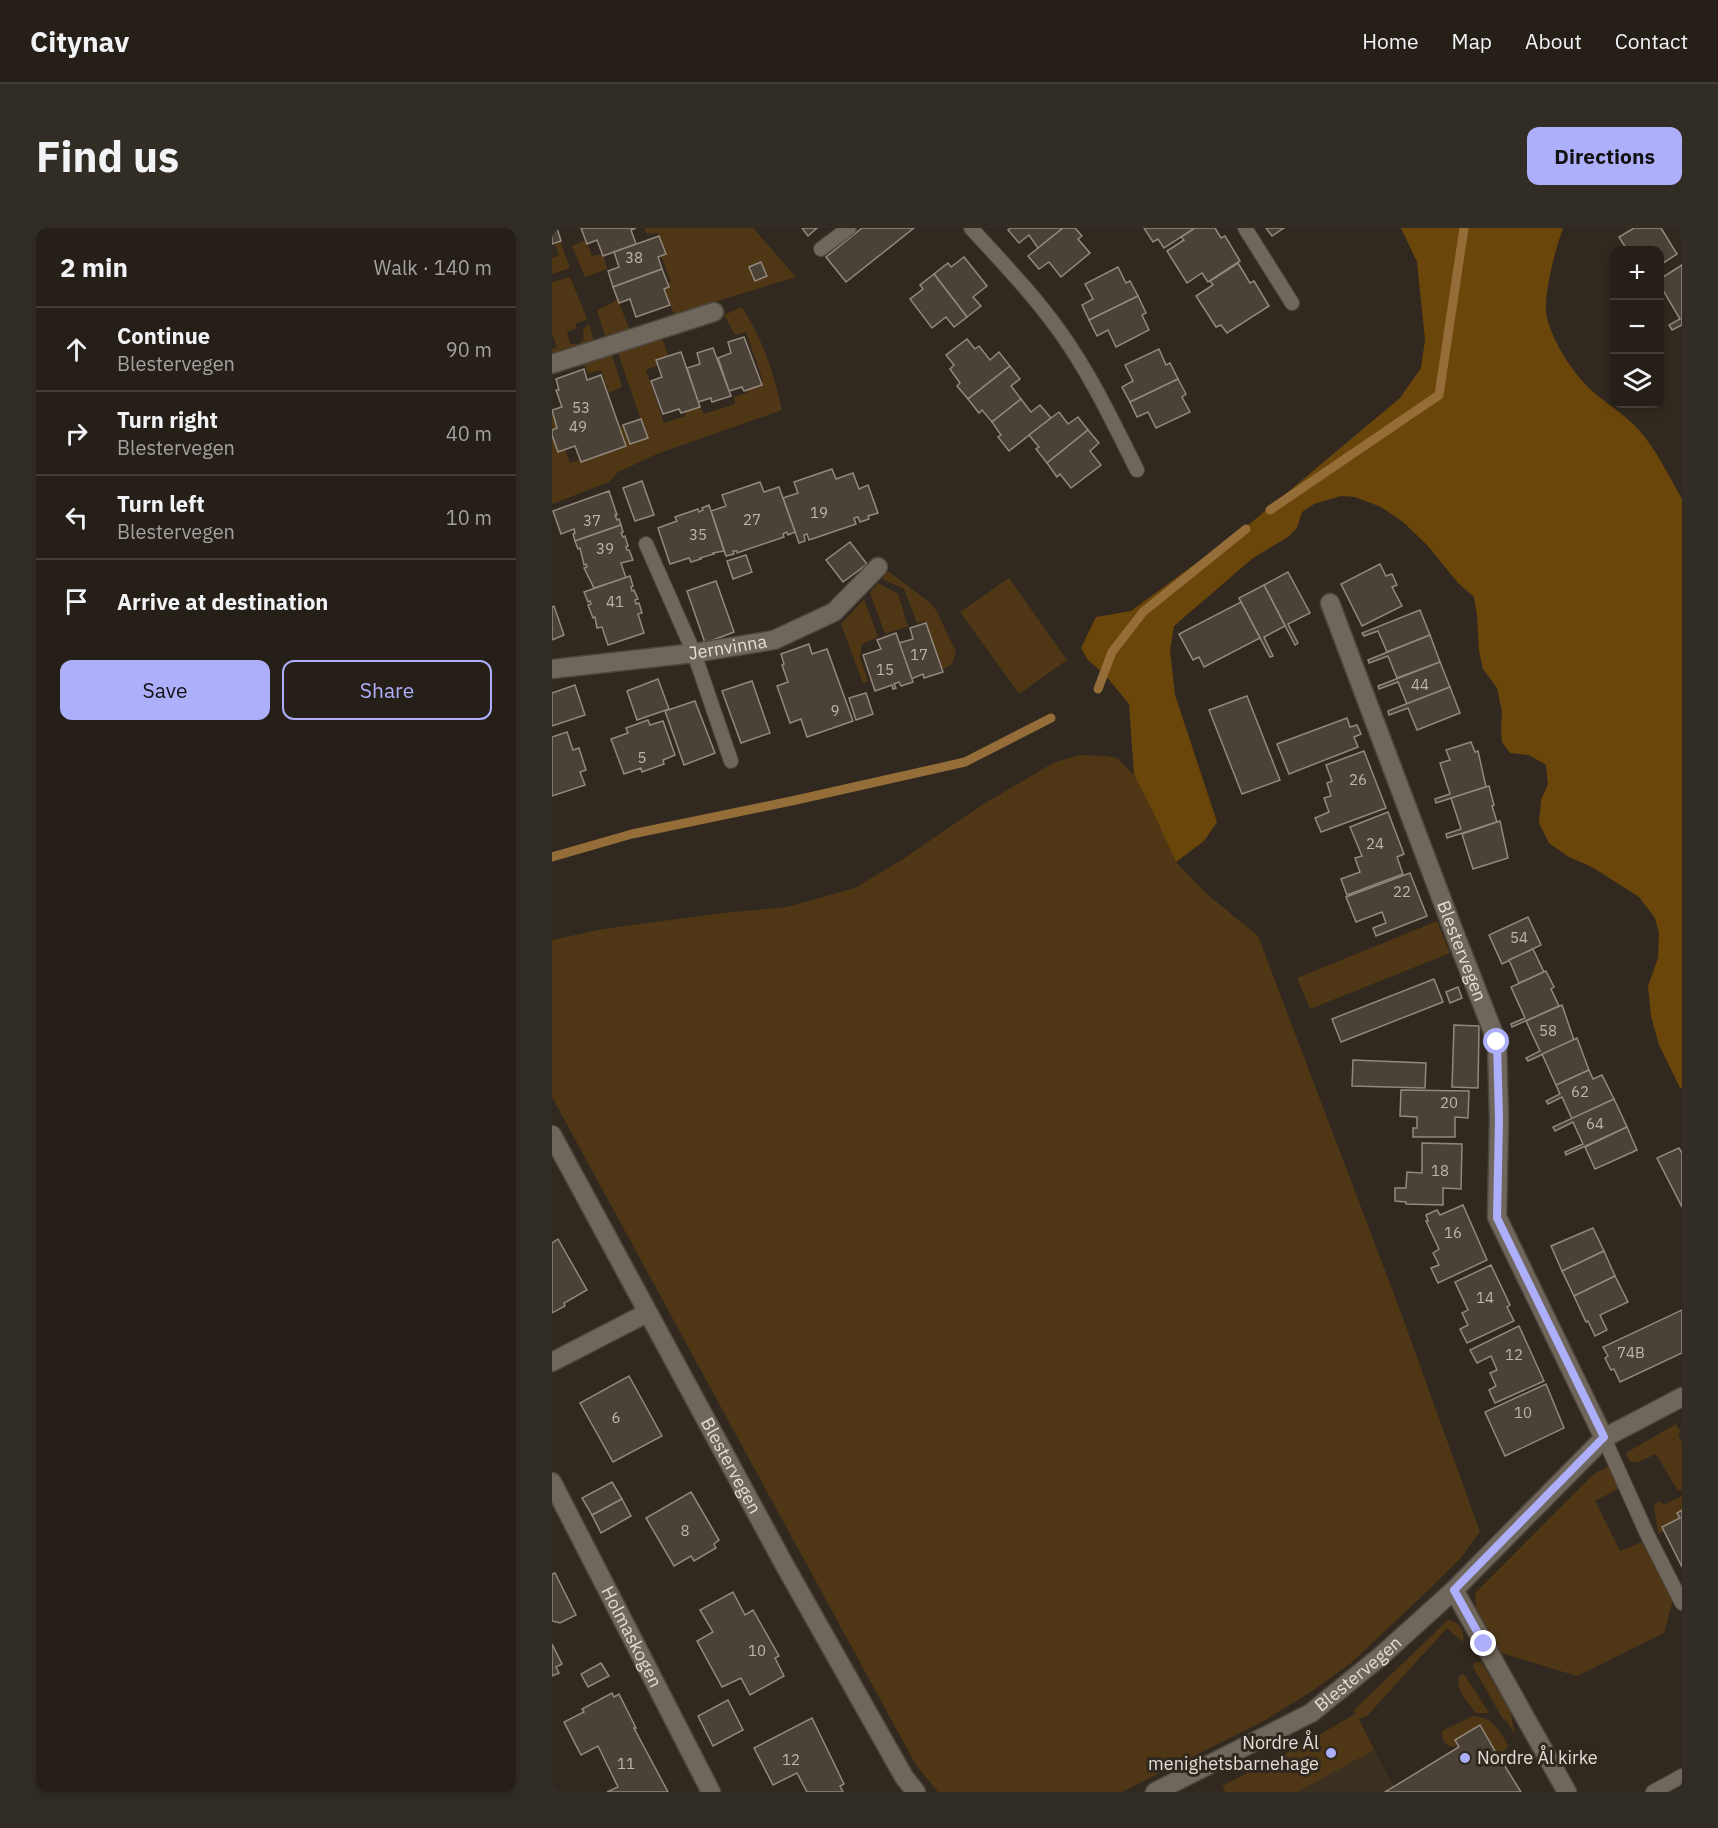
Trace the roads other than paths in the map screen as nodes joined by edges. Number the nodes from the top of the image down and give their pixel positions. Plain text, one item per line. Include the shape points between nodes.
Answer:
1 (849, 228) edge
2 (971, 228) edge
3 (1245, 228) edge
4 (821, 249) dead end
5 (1292, 303) dead end
6 (714, 312) dead end
7 (552, 364) edge
8 (1137, 470) dead end
9 (646, 544) dead end
10 (879, 567) dead end
11 (1330, 603) dead end
12 (694, 652) junction
13 (552, 669) edge
14 (731, 761) dead end
15 (552, 1135) edge
16 (647, 1313) junction
17 (552, 1362) edge
18 (1682, 1397) edge
19 (1604, 1437) junction
20 (552, 1482) edge
21 (1454, 1590) junction
22 (1682, 1603) edge
23 (1682, 1776) edge
24 (711, 1792) edge
25 (916, 1792) edge
26 (1155, 1792) edge
27 (1567, 1792) edge
28 (1653, 1792) edge

1 - 4 lane
2 - 8 lane via 1059,330 1090,379
3 - 5 lane
6 - 7 street
9 - 12 lane
10 - 12 street, Jernvinna via 834,612 774,640
11 - 19 street, Blestervegen via 1497,1042 1497,1218
12 - 13 street, Jernvinna
12 - 14 lane
15 - 16 street, Blestervegen
16 - 17 street
16 - 25 street, Blestervegen via 795,1584
18 - 19 street, Blestervegen
19 - 21 street, Blestervegen
19 - 22 lane
20 - 24 street, Holmaskogen
21 - 26 street, Blestervegen via 1311,1713
21 - 27 street
23 - 28 lane

